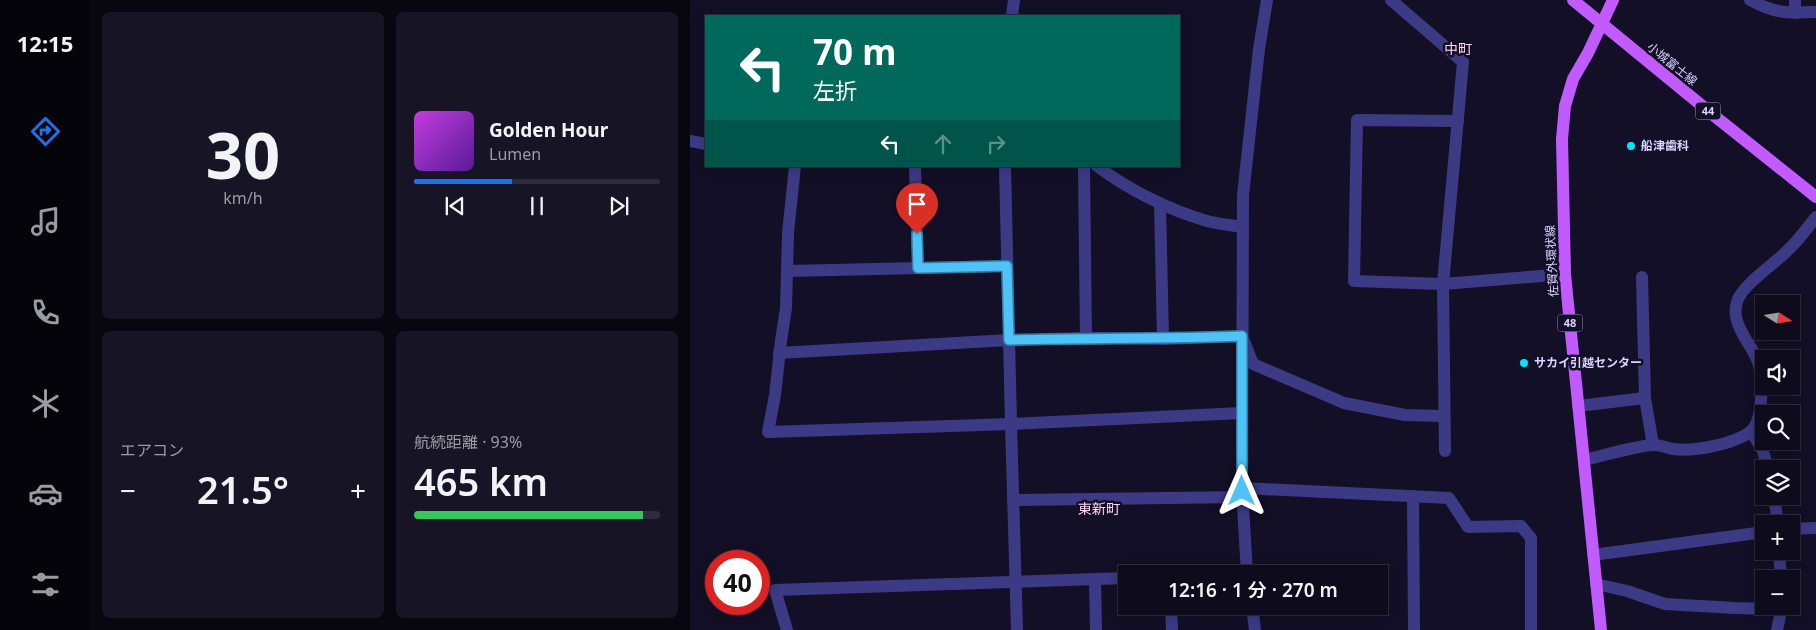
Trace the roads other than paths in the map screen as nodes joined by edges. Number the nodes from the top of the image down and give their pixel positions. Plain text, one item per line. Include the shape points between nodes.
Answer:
1 (1014, 0) edge
2 (1267, 0) edge
3 (1391, 0) edge
4 (1573, 0) edge
5 (1613, 0) edge
6 (1750, 0) edge
7 (1795, 6) edge
8 (1816, 12) edge
9 (1012, 15) edge
10 (1602, 23) junction
11 (1458, 121) junction
12 (690, 142) edge
13 (705, 144) edge
14 (795, 167) edge
15 (915, 167) edge
16 (1005, 167) edge
17 (1084, 167) edge
18 (1098, 167) edge
19 (1816, 197) edge
20 (1160, 203) junction
21 (1816, 217) edge
22 (1242, 227) junction
23 (1007, 266) junction
24 (918, 268) junction
25 (788, 271) junction
26 (1565, 274) junction
27 (1642, 277) dead end
28 (1444, 284) junction
29 (1242, 336) junction
30 (1086, 338) junction
31 (1163, 339) junction
32 (1009, 340) junction
33 (779, 354) junction
34 (1645, 398) junction
35 (1578, 406) junction
36 (1242, 413) junction
37 (1443, 416) junction
38 (1010, 424) junction
39 (1751, 431) junction
40 (1653, 445) junction
41 (1445, 451) dead end
42 (1584, 460) junction
43 (1766, 460) edge
44 (1242, 492) junction
45 (1413, 496) junction
46 (1013, 500) junction
47 (1816, 528) edge
48 (1800, 529) edge
49 (1755, 533) edge
50 (1593, 555) junction
51 (1246, 565) edge
52 (1118, 578) edge
53 (1095, 579) junction
54 (1016, 582) junction
55 (1596, 584) junction
56 (1755, 608) edge
57 (1172, 615) edge
58 (1253, 615) edge
59 (1780, 615) edge
60 (787, 630) edge
61 (1017, 630) edge
62 (1096, 630) edge
63 (1172, 630) edge
64 (1255, 630) edge
65 (1414, 630) edge
66 (1531, 630) edge
67 (1601, 630) edge
68 (1777, 630) edge

1 - 9 street
2 - 22 street via 1244,173
3 - 11 street via 1463,62
4 - 10 main road
5 - 10 main road
6 - 7 street via 1781,13
7 - 8 street
10 - 19 main road, 小城富士線 / 44
10 - 26 main road, 佐賀外環状線 / 48 via 1573,79 1565,106 1562,139
11 - 28 street
11 - 28 street via 1357,120 1354,281
12 - 13 street
14 - 25 street via 788,233
15 - 24 street
16 - 23 street
17 - 30 street
18 - 20 street
20 - 22 street via 1209,222
20 - 31 street
21 - 39 street via 1791,248 1744,290 1738,300 1735,311 1738,325 1758,363 1761,411
22 - 29 street
23 - 24 street
23 - 32 street
24 - 25 street
25 - 33 street
26 - 28 street
26 - 35 main road, 佐賀外環状線 / 48
27 - 34 street
28 - 37 street
29 - 31 street
29 - 36 street
29 - 37 street via 1253,364 1344,402 1405,415
30 - 31 street
30 - 32 street
32 - 33 street
32 - 38 street
33 - 38 street via 768,432
34 - 35 street
34 - 40 street
35 - 42 main road, 佐賀外環状線 / 48
36 - 38 street
36 - 44 street
37 - 41 street
38 - 46 street
39 - 40 street via 1734,440 1694,450
39 - 43 street
40 - 42 street
42 - 50 main road, 佐賀外環状線 / 48
44 - 45 street
44 - 46 street
44 - 51 street
45 - 65 street
45 - 66 street via 1449,498 1468,527 1521,526 1531,538
46 - 54 street
47 - 48 street
49 - 50 street
50 - 55 main road, 佐賀外環状線 / 48
52 - 53 street
53 - 54 street
53 - 62 street
54 - 60 street via 776,590
54 - 61 street
55 - 56 street via 1665,604
55 - 67 main road, 佐賀外環状線 / 48
57 - 63 street
58 - 64 street
59 - 68 street

